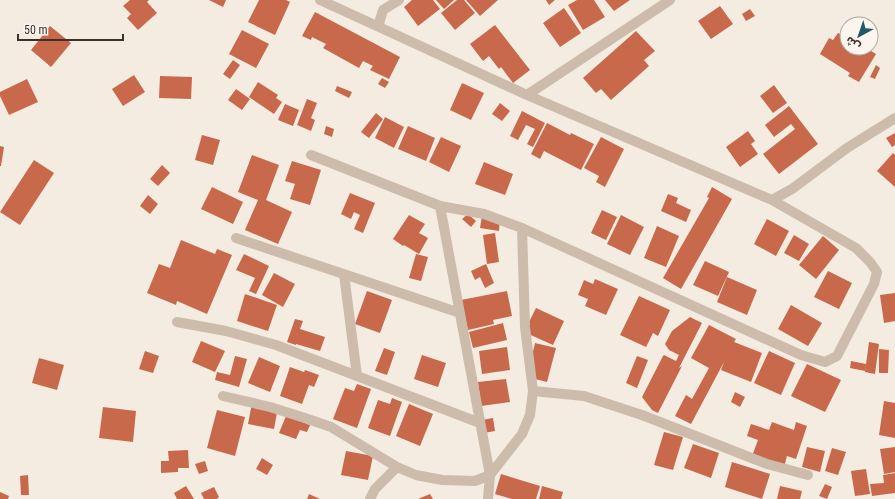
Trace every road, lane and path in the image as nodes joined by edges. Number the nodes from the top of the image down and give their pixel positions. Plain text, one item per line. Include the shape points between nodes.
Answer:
1 (320, 0) edge
2 (399, 0) edge
3 (670, 0) edge
4 (379, 27) junction
5 (527, 95) junction
6 (895, 118) edge
7 (311, 155) dead end
8 (772, 200) junction
9 (440, 206) junction
10 (522, 228) junction
11 (236, 238) dead end
12 (344, 274) junction
13 (460, 313) junction
14 (177, 322) dead end
15 (357, 376) junction
16 (533, 391) junction
17 (222, 396) dead end
18 (480, 423) junction
19 (397, 467) junction
20 (490, 475) junction
21 (808, 475) dead end
22 (370, 499) edge
23 (488, 499) edge

1 - 4 street
2 - 4 street via 383,10
3 - 5 street
4 - 5 street
5 - 8 street
6 - 8 street
7 - 9 street
8 - 10 street via 856,248 877,272 874,284 837,356 825,362 801,355
9 - 10 street via 484,214
9 - 13 street
10 - 16 street via 525,327
11 - 12 street
12 - 13 street
12 - 15 street
13 - 18 street
14 - 15 street via 226,330 276,345
15 - 18 street
16 - 20 street via 530,415 522,434
16 - 21 street via 584,396 642,415 767,464
17 - 19 street via 270,407 331,427
18 - 20 street
19 - 20 street via 416,475 442,480 475,481
19 - 22 street via 375,489
20 - 23 street

